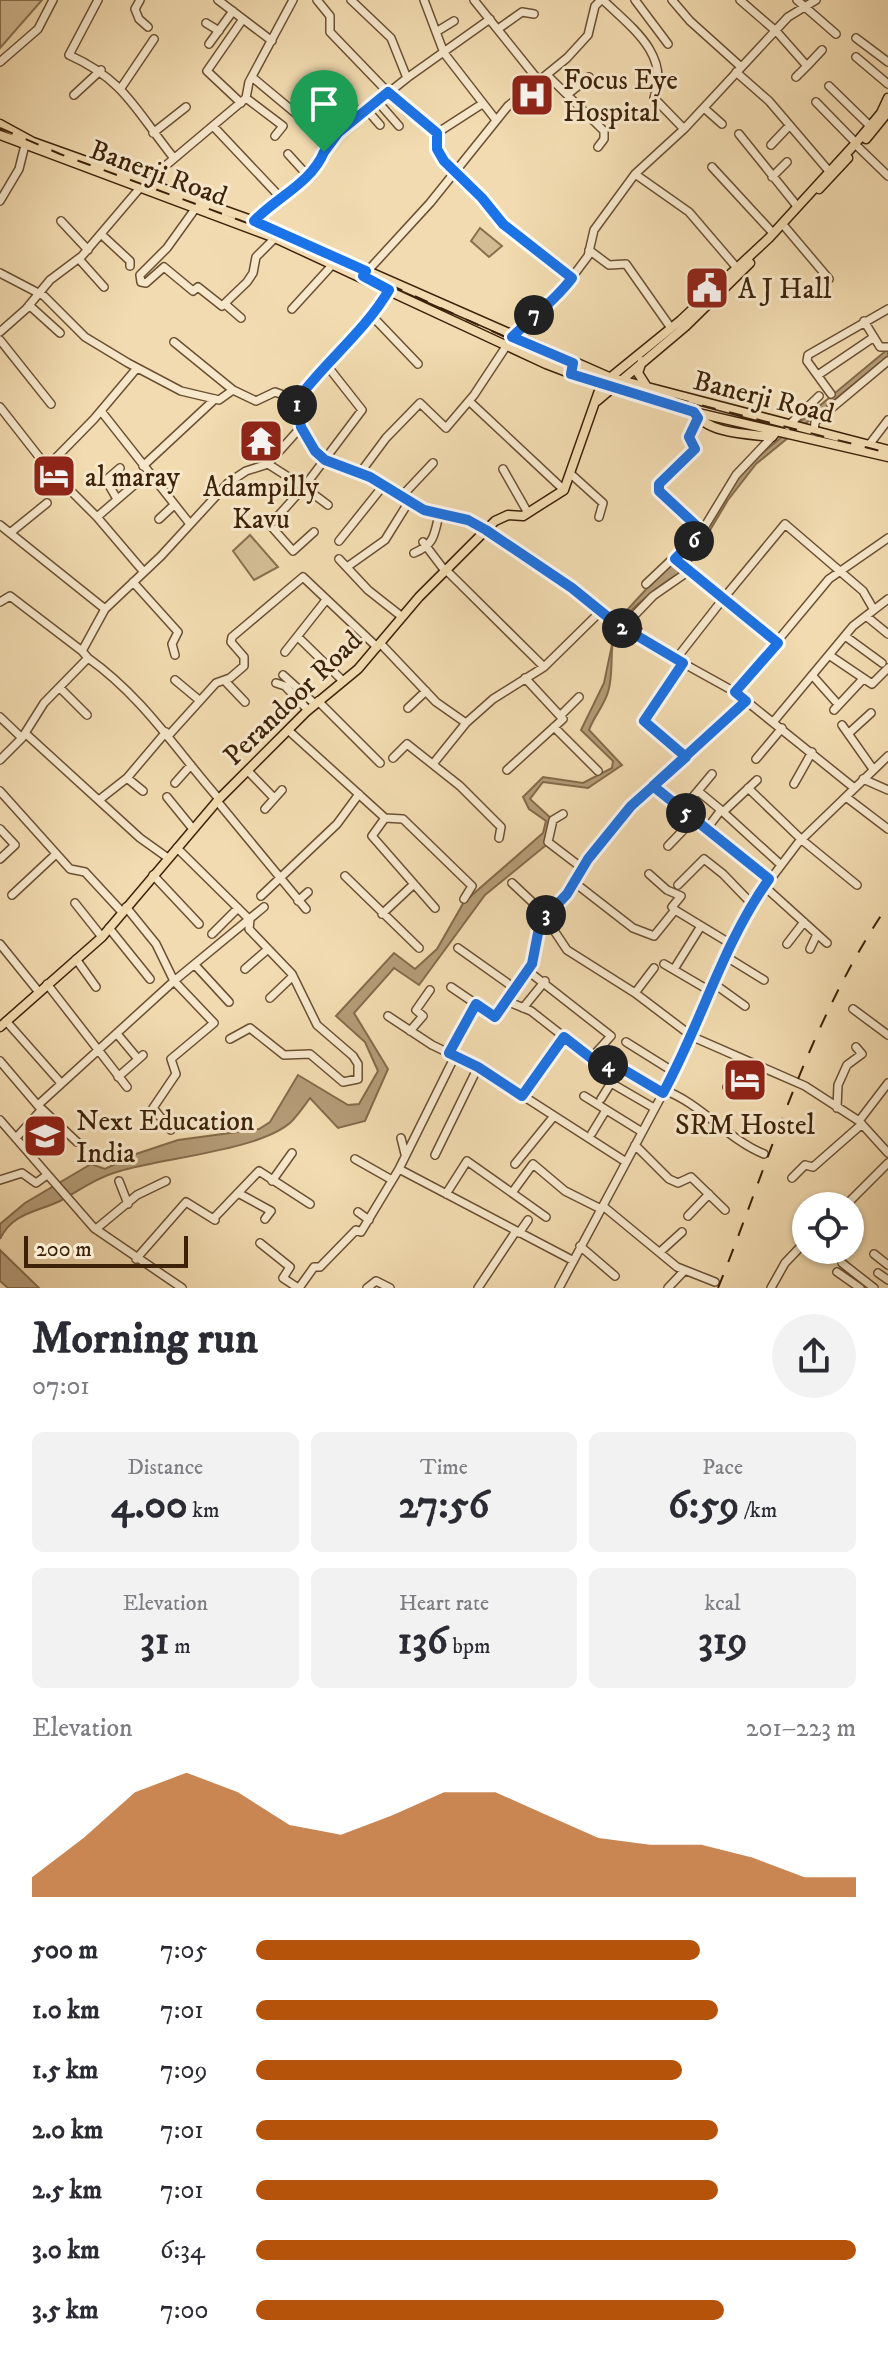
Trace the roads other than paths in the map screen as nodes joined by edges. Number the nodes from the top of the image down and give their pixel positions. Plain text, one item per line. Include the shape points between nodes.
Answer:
1 (53, 0) edge
2 (98, 0) edge
3 (140, 0) edge
4 (218, 0) edge
5 (293, 0) edge
6 (317, 0) edge
7 (351, 0) edge
8 (424, 0) edge
9 (487, 0) edge
10 (602, 0) edge
11 (635, 0) edge
12 (672, 0) edge
13 (740, 0) edge
14 (816, 0) edge
15 (476, 3) edge
16 (801, 3) edge
17 (233, 11) junction
18 (534, 14) dead end
19 (243, 19) junction
20 (490, 19) junction
21 (454, 21) dead end
22 (206, 23) dead end
23 (148, 27) dead end
24 (498, 29) junction
25 (219, 31) junction
26 (436, 32) junction
27 (701, 32) junction
28 (777, 32) junction
29 (836, 34) dead end
30 (856, 38) dead end
31 (154, 39) dead end
32 (272, 41) junction
33 (704, 43) dead end
34 (209, 44) dead end
35 (668, 44) dead end
36 (822, 50) dead end
37 (444, 53) junction
38 (856, 57) dead end
39 (0, 62) edge
40 (888, 62) edge
41 (807, 66) junction
42 (738, 69) junction
43 (101, 70) junction
44 (547, 75) junction
45 (252, 77) junction
46 (589, 77) dead end
47 (796, 77) dead end
48 (320, 78) dead end
49 (407, 78) junction
50 (539, 81) junction
51 (888, 84) edge
52 (829, 86) dead end
53 (121, 88) junction
54 (388, 92) junction
55 (568, 94) junction
56 (74, 95) dead end
57 (888, 98) edge
58 (244, 100) junction
59 (378, 102) junction
60 (816, 102) dead end
61 (482, 104) junction
62 (186, 107) dead end
63 (704, 108) junction
64 (888, 112) edge
65 (364, 113) junction
66 (496, 120) junction
67 (722, 124) dead end
68 (380, 125) dead end
69 (4, 126) edge
70 (213, 126) junction
71 (399, 126) dead end
72 (789, 126) junction
73 (870, 126) junction
74 (684, 129) junction
75 (153, 133) junction
76 (437, 133) junction
77 (739, 134) dead end
78 (0, 135) edge
79 (275, 136) dead end
80 (26, 142) junction
81 (330, 142) junction
82 (771, 145) dead end
83 (856, 145) junction
84 (598, 147) dead end
85 (288, 154) dead end
86 (173, 157) junction
87 (787, 162) dead end
88 (712, 167) dead end
89 (453, 170) junction
90 (828, 170) junction
91 (635, 174) junction
92 (308, 176) junction
93 (888, 176) edge
94 (772, 177) junction
95 (142, 186) junction
96 (281, 198) junction
97 (0, 201) edge
98 (797, 206) junction
99 (195, 209) junction
100 (61, 221) dead end
101 (254, 221) junction
102 (785, 227) junction
103 (772, 232) junction
104 (102, 235) junction
105 (275, 238) junction
106 (88, 250) junction
107 (589, 250) junction
108 (79, 259) junction
109 (334, 263) junction
110 (130, 266) dead end
111 (737, 268) junction
112 (0, 273) edge
113 (364, 273) junction
114 (572, 278) junction
115 (829, 279) dead end
116 (104, 287) dead end
117 (389, 290) junction
118 (37, 293) junction
119 (29, 305) junction
120 (223, 305) junction
121 (701, 306) junction
122 (292, 309) dead end
123 (888, 309) edge
124 (373, 317) junction
125 (241, 318) dead end
126 (864, 321) junction
127 (674, 330) junction
128 (0, 332) edge
129 (60, 333) dead end
130 (874, 337) junction
131 (0, 340) edge
132 (507, 340) junction
133 (174, 342) dead end
134 (888, 347) edge
135 (642, 360) junction
136 (325, 363) junction
137 (573, 363) junction
138 (418, 364) dead end
139 (886, 366) edge
140 (137, 368) junction
141 (571, 374) junction
142 (818, 375) junction
143 (612, 382) junction
144 (601, 385) junction
145 (233, 390) junction
146 (650, 390) junction
147 (831, 394) dead end
148 (819, 396) dead end
149 (215, 399) junction
150 (297, 400) junction
151 (469, 401) junction
152 (595, 402) junction
153 (51, 404) dead end
154 (0, 407) edge
155 (101, 411) junction
156 (696, 415) junction
157 (741, 418) junction
158 (888, 420) edge
159 (788, 426) junction
160 (301, 427) junction
161 (814, 432) junction
162 (801, 433) junction
163 (774, 434) junction
164 (869, 445) junction
165 (888, 450) edge
166 (888, 457) edge
167 (325, 460) junction
168 (433, 463) dead end
169 (268, 464) junction
170 (47, 467) junction
171 (120, 468) dead end
172 (145, 469) junction
173 (503, 469) dead end
174 (360, 473) junction
175 (572, 475) junction
176 (383, 486) junction
177 (304, 487) junction
178 (564, 490) junction
179 (400, 498) junction
180 (117, 499) junction
181 (47, 503) dead end
182 (408, 503) junction
183 (174, 505) junction
184 (328, 505) dead end
185 (528, 513) junction
186 (439, 515) junction
187 (97, 517) junction
188 (599, 517) dead end
189 (159, 519) dead end
190 (190, 524) junction
191 (0, 525) edge
192 (486, 530) junction
193 (702, 531) junction
194 (314, 532) dead end
195 (10, 533) junction
196 (888, 538) edge
197 (339, 541) dead end
198 (425, 545) junction
199 (414, 553) dead end
200 (339, 559) dead end
201 (676, 560) junction
202 (347, 567) junction
203 (688, 570) junction
204 (143, 571) junction
205 (445, 571) junction
206 (838, 572) junction
207 (133, 582) junction
208 (646, 584) dead end
209 (723, 599) junction
210 (326, 600) junction
211 (0, 602) edge
212 (887, 602) edge
213 (105, 609) junction
214 (874, 610) junction
215 (600, 612) junction
216 (401, 616) junction
217 (866, 616) junction
218 (888, 634) edge
219 (634, 636) junction
220 (845, 636) junction
221 (298, 637) junction
222 (778, 643) junction
223 (378, 645) junction
224 (82, 651) junction
225 (285, 652) dead end
226 (175, 655) dead end
227 (829, 655) junction
228 (88, 658) junction
229 (680, 661) junction
230 (544, 667) junction
231 (886, 669) edge
232 (283, 675) dead end
233 (812, 675) junction
234 (525, 678) junction
235 (863, 679) junction
236 (175, 680) dead end
237 (342, 680) junction
238 (225, 681) junction
239 (276, 683) dead end
240 (60, 688) junction
241 (426, 691) junction
242 (735, 692) junction
243 (579, 697) dead end
244 (199, 700) junction
245 (746, 701) junction
246 (245, 702) dead end
247 (314, 705) junction
248 (408, 708) dead end
249 (871, 713) dead end
250 (87, 715) dead end
251 (560, 716) junction
252 (0, 717) edge
253 (774, 721) junction
254 (466, 723) junction
255 (842, 725) dead end
256 (554, 727) junction
257 (782, 728) junction
258 (288, 730) junction
259 (168, 733) junction
260 (849, 733) junction
261 (23, 735) junction
262 (812, 752) junction
263 (888, 756) edge
264 (686, 757) junction
265 (393, 758) dead end
266 (756, 759) dead end
267 (0, 760) edge
268 (380, 763) dead end
269 (433, 764) junction
270 (191, 765) junction
271 (873, 769) junction
272 (507, 770) dead end
273 (248, 771) junction
274 (598, 771) dead end
275 (712, 774) dead end
276 (127, 778) junction
277 (863, 779) junction
278 (757, 780) dead end
279 (175, 783) dead end
280 (794, 784) dead end
281 (653, 786) junction
282 (853, 787) junction
283 (748, 788) junction
284 (282, 790) dead end
285 (888, 790) edge
286 (0, 791) edge
287 (143, 791) dead end
288 (698, 791) junction
289 (359, 794) junction
290 (167, 797) dead end
291 (846, 797) junction
292 (274, 798) junction
293 (99, 800) junction
294 (218, 800) junction
295 (265, 809) dead end
296 (682, 810) junction
297 (563, 814) dead end
298 (385, 818) junction
299 (694, 819) junction
300 (0, 829) edge
301 (193, 829) junction
302 (888, 829) edge
303 (706, 830) junction
304 (499, 838) dead end
305 (802, 840) junction
306 (668, 846) dead end
307 (177, 848) junction
308 (56, 854) junction
309 (168, 858) junction
310 (0, 859) edge
311 (780, 864) junction
312 (582, 868) junction
313 (649, 874) dead end
314 (153, 875) junction
315 (345, 876) dead end
316 (281, 878) junction
317 (766, 882) junction
318 (512, 883) dead end
319 (575, 883) junction
320 (414, 884) junction
321 (678, 885) dead end
322 (857, 885) dead end
323 (308, 892) dead end
324 (12, 895) dead end
325 (261, 896) dead end
326 (464, 899) dead end
327 (298, 901) junction
328 (75, 903) dead end
329 (752, 904) junction
330 (264, 907) dead end
331 (238, 908) junction
332 (435, 908) dead end
333 (124, 909) junction
334 (306, 909) dead end
335 (675, 910) junction
336 (382, 914) junction
337 (545, 916) junction
338 (250, 920) junction
339 (804, 922) junction
340 (199, 924) dead end
341 (701, 926) junction
342 (109, 928) junction
343 (212, 934) dead end
344 (817, 934) junction
345 (102, 937) junction
346 (827, 943) dead end
347 (0, 944) edge
348 (731, 944) junction
349 (787, 944) dead end
350 (419, 948) dead end
351 (458, 948) dead end
352 (268, 949) junction
353 (810, 949) dead end
354 (725, 956) junction
355 (76, 959) junction
356 (664, 964) dead end
357 (195, 965) junction
358 (676, 966) dead end
359 (654, 968) dead end
360 (245, 969) dead end
361 (528, 971) junction
362 (292, 975) junction
363 (150, 979) dead end
364 (764, 980) dead end
365 (174, 981) junction
366 (545, 981) junction
367 (47, 984) junction
368 (96, 987) dead end
369 (451, 987) dead end
370 (513, 987) junction
371 (711, 987) junction
372 (430, 990) dead end
373 (38, 991) junction
374 (635, 993) junction
375 (270, 998) dead end
376 (504, 1000) junction
377 (229, 1002) dead end
378 (476, 1004) junction
379 (745, 1006) dead end
380 (523, 1008) junction
381 (853, 1009) dead end
382 (388, 1016) dead end
383 (3, 1024) edge
384 (410, 1031) junction
385 (118, 1035) junction
386 (888, 1035) edge
387 (564, 1037) junction
388 (693, 1037) junction
389 (230, 1039) dead end
390 (626, 1042) dead end
391 (856, 1047) dead end
392 (97, 1052) junction
393 (452, 1054) junction
394 (591, 1058) junction
395 (0, 1061) edge
396 (746, 1062) junction
397 (478, 1067) junction
398 (620, 1069) junction
399 (674, 1072) junction
400 (118, 1077) junction
401 (60, 1082) junction
402 (611, 1083) junction
403 (888, 1083) edge
404 (127, 1087) dead end
405 (727, 1087) dead end
406 (663, 1091) junction
407 (522, 1096) junction
408 (584, 1096) dead end
409 (601, 1099) dead end
410 (40, 1107) junction
411 (654, 1108) junction
412 (837, 1108) junction
413 (606, 1110) junction
414 (554, 1116) junction
415 (0, 1120) edge
416 (861, 1123) junction
417 (171, 1130) dead end
418 (642, 1132) junction
419 (592, 1133) dead end
420 (16, 1138) junction
421 (401, 1138) dead end
422 (77, 1142) dead end
423 (635, 1145) junction
424 (292, 1153) dead end
425 (888, 1153) edge
426 (764, 1154) dead end
427 (435, 1155) dead end
428 (405, 1156) junction
429 (355, 1159) dead end
430 (626, 1162) junction
431 (888, 1163) edge
432 (515, 1164) dead end
433 (399, 1169) junction
434 (47, 1175) junction
435 (2, 1176) edge
436 (792, 1178) dead end
437 (392, 1180) junction
438 (119, 1181) dead end
439 (166, 1181) dead end
440 (272, 1181) junction
441 (514, 1190) junction
442 (859, 1192) edge
443 (238, 1193) junction
444 (446, 1194) junction
445 (709, 1194) junction
446 (128, 1204) junction
447 (310, 1204) dead end
448 (602, 1207) junction
449 (725, 1210) dead end
450 (358, 1212) dead end
451 (688, 1216) dead end
452 (546, 1217) dead end
453 (265, 1219) dead end
454 (369, 1220) junction
455 (528, 1220) dead end
456 (96, 1229) junction
457 (518, 1232) junction
458 (682, 1232) dead end
459 (260, 1243) dead end
460 (580, 1246) junction
461 (660, 1252) junction
462 (874, 1254) dead end
463 (792, 1256) edge
464 (136, 1259) junction
465 (572, 1260) junction
466 (843, 1264) edge
467 (888, 1265) edge
468 (684, 1271) junction
469 (837, 1272) dead end
470 (878, 1273) dead end
471 (615, 1276) dead end
472 (888, 1280) edge
473 (715, 1282) dead end
474 (182, 1288) edge
475 (298, 1288) edge
476 (367, 1288) edge
477 (390, 1288) edge
478 (478, 1288) edge
479 (559, 1288) edge
480 (668, 1288) edge
481 (771, 1288) edge
482 (860, 1288) edge
483 (874, 1288) edge

1 - 39 street via 38,29
2 - 43 street via 69,55
3 - 23 street via 135,9
4 - 17 street
5 - 32 street
6 - 54 street via 330,16 330,32
7 - 49 street via 391,38
8 - 26 street
9 - 15 street
10 - 44 street via 595,6 588,35
10 - 74 street via 653,53 660,81 654,98
11 - 35 street
12 - 27 street
13 - 28 street
14 - 16 street
15 - 20 street
16 - 28 street
16 - 29 street
17 - 19 street
17 - 25 street
18 - 24 street via 522,12
19 - 32 street
19 - 58 street via 207,71
20 - 24 street
20 - 37 street
21 - 26 street
22 - 25 street
24 - 50 street
25 - 34 street
26 - 37 street
27 - 33 street
27 - 42 street
28 - 41 street
28 - 42 street
30 - 40 street
31 - 53 street
32 - 45 street
36 - 41 street
37 - 49 street
37 - 61 street
38 - 51 street
41 - 47 street
42 - 63 street
42 - 72 street
43 - 53 street
43 - 56 street
44 - 50 street
44 - 55 street
45 - 58 street
45 - 81 street
46 - 55 street
48 - 65 street
49 - 54 street
50 - 66 street
52 - 73 street
53 - 75 street
54 - 59 street
54 - 76 street
55 - 84 street via 604,131
57 - 73 main road
58 - 70 street
58 - 79 street via 283,126
59 - 65 street
59 - 71 street
60 - 83 street
61 - 66 street
61 - 76 street
62 - 75 street
63 - 67 street
63 - 74 street
64 - 83 main road
65 - 68 street
65 - 81 street
66 - 89 street
69 - 80 main road, Banerji Road
70 - 86 street
70 - 96 street
72 - 82 street
72 - 90 street
73 - 83 main road
74 - 91 street
75 - 86 street
76 - 89 street via 437,149
77 - 94 street
78 - 80 main road, Banerji Road
80 - 95 main road, Banerji Road
80 - 97 street via 19,169
81 - 92 street
83 - 90 main road
83 - 93 street
83 - 102 main road
85 - 92 street
86 - 95 street
87 - 94 street
88 - 103 street
89 - 113 street via 430,203
89 - 114 street via 503,224
90 - 98 main road
91 - 107 street via 594,230
91 - 111 street via 689,212
92 - 96 street
94 - 98 street
95 - 99 main road, Banerji Road
95 - 101 main road, Banerji Road
95 - 104 street
96 - 101 street
98 - 103 main road
99 - 105 main road, Banerji Road
99 - 120 street via 138,278 146,283 164,267 193,291 198,287
100 - 106 street
101 - 113 main road, Banerji Road
102 - 115 street
102 - 121 main road
103 - 111 main road
104 - 106 street
104 - 110 street
105 - 109 main road, Banerji Road
105 - 120 street via 256,257 247,282
106 - 108 street
107 - 114 street
107 - 127 street via 609,265 626,264
108 - 116 street
108 - 118 street
109 - 113 main road, Banerji Road
109 - 122 street
111 - 121 main road
112 - 118 street
113 - 117 main road, Banerji Road
113 - 132 main road, Banerji Road
114 - 132 street via 555,300
117 - 124 street
117 - 132 main road, Banerji Road
118 - 119 street
118 - 140 street via 85,337
119 - 128 street
119 - 129 street
120 - 125 street
121 - 127 main road
121 - 127 main road via 686,326
123 - 126 street
124 - 136 street
124 - 138 street
126 - 130 street
126 - 142 street via 808,355
127 - 135 main road
127 - 143 main road
130 - 134 street via 880,347
130 - 142 street
131 - 153 street
132 - 137 main road, Banerji Road
132 - 141 main road, Banerji Road
132 - 151 street
133 - 145 street
135 - 143 main road
135 - 146 main road via 638,373
136 - 150 street
136 - 167 street via 362,410
137 - 141 main road
137 - 143 main road, Banerji Road
139 - 161 street via 815,422
140 - 149 street via 181,391
140 - 155 street
141 - 144 main road, Banerji Road
142 - 147 street
143 - 144 main road
143 - 146 main road, Banerji Road
143 - 152 main road, Perandoor Road
143 - 156 main road, Banerji Road
144 - 152 main road, Perandoor Road
145 - 149 street
145 - 150 street via 256,401 275,392
146 - 157 main road, Banerji Road
148 - 159 street
149 - 172 street
150 - 160 street
151 - 174 street via 446,428 420,403
151 - 178 street
152 - 175 main road, Perandoor Road
154 - 170 street
155 - 170 street
155 - 172 street
156 - 157 main road, Banerji Road
156 - 163 main road via 734,432
156 - 193 street via 689,437 695,449 659,484 659,491
157 - 159 main road, Banerji Road
157 - 163 main road, Banerji Road
158 - 164 street
159 - 162 main road, Banerji Road
160 - 167 street
160 - 169 street
161 - 162 main road, Banerji Road
161 - 164 main road, Banerji Road
162 - 163 main road, Banerji Road
162 - 166 main road, Banerji Road
163 - 193 street via 736,475
164 - 165 main road, Banerji Road
167 - 174 street
167 - 177 street
168 - 179 street
169 - 177 street
169 - 190 street via 228,483
170 - 187 street
171 - 180 street via 106,480
172 - 180 street
172 - 183 street
173 - 185 street
174 - 176 street
175 - 178 main road, Perandoor Road
175 - 188 street via 603,503
176 - 179 street
176 - 197 street
177 - 184 street
177 - 194 street via 270,525 293,551
178 - 185 main road, Perandoor Road
179 - 182 street
180 - 187 street
181 - 195 street
182 - 186 street
182 - 202 street via 385,540
183 - 189 street
183 - 190 street
185 - 192 main road, Perandoor Road via 502,517
186 - 192 street via 468,520
186 - 198 street via 436,537
187 - 204 street
190 - 204 street
191 - 195 street
192 - 205 main road, Perandoor Road
192 - 215 street
193 - 201 street
195 - 213 street
196 - 206 street
198 - 199 street
198 - 205 street
200 - 202 street
201 - 203 street
201 - 208 street
202 - 216 street
203 - 209 street
203 - 219 street via 629,621 638,630
204 - 207 street
205 - 216 main road, Perandoor Road
205 - 230 street
206 - 209 street via 785,524
206 - 214 street via 869,597
206 - 222 street
207 - 213 street
207 - 226 street via 178,632 172,644
209 - 222 street
209 - 229 street
210 - 221 street
210 - 223 street
210 - 238 street via 303,577 257,612 232,637 245,663
211 - 224 street via 10,596
212 - 214 street
213 - 224 street
214 - 217 street
215 - 219 street
215 - 230 street
216 - 223 main road, Perandoor Road
217 - 218 street
217 - 220 street
219 - 229 street
220 - 227 street
220 - 231 street
221 - 225 street
221 - 237 street
222 - 242 street
223 - 237 main road, Perandoor Road
223 - 241 street
224 - 228 street
227 - 233 street
227 - 235 street
228 - 240 street
228 - 259 street via 130,691
229 - 242 street
229 - 264 street via 644,721
230 - 234 street
231 - 235 street via 872,684
232 - 247 street
233 - 235 street via 835,705
233 - 253 street
234 - 251 street
234 - 254 street
236 - 244 street
237 - 247 main road, Perandoor Road
238 - 244 street
238 - 246 street
239 - 247 street
240 - 250 street
240 - 261 street
241 - 248 street
241 - 254 street
242 - 245 street
243 - 251 street
244 - 259 street
245 - 253 street
245 - 264 street
247 - 258 main road, Perandoor Road
247 - 268 street
249 - 260 street
251 - 256 street via 563,719
252 - 261 street
253 - 257 street
254 - 269 street
255 - 260 street
256 - 272 street
256 - 274 street
257 - 262 street
257 - 266 street
258 - 273 main road, Perandoor Road
258 - 289 street
259 - 270 street
259 - 276 street
260 - 271 street
261 - 267 street
261 - 293 street
262 - 280 street
262 - 282 street
263 - 271 street
264 - 281 street
265 - 269 street via 407,744
269 - 304 street via 501,827
270 - 279 street
270 - 294 street
271 - 277 street
273 - 292 street
273 - 294 main road, Perandoor Road
275 - 288 street
276 - 287 street
276 - 293 street
277 - 282 street
277 - 285 street
278 - 283 street
281 - 296 street
281 - 312 street
282 - 291 street
283 - 305 street
283 - 311 street via 723,812
284 - 292 street
286 - 308 street
288 - 296 street
288 - 303 street via 721,810
289 - 298 street
289 - 316 street via 337,824
290 - 301 street
291 - 302 street
291 - 305 street
292 - 295 street
293 - 309 street
294 - 301 main road, Perandoor Road
294 - 316 street
296 - 299 street
297 - 312 street via 553,820 548,842
298 - 320 street via 372,835
298 - 326 street via 403,819 470,882 473,890
299 - 303 street
299 - 306 street
300 - 310 street via 15,845
301 - 307 main road, Perandoor Road
303 - 317 street
305 - 311 street
305 - 322 street
307 - 309 main road, Perandoor Road
307 - 331 street
308 - 324 street
308 - 333 street via 74,872 85,872
309 - 314 main road, Perandoor Road
311 - 317 street
312 - 319 street
313 - 335 street via 681,896
314 - 333 main road, Perandoor Road
314 - 340 street
315 - 336 street
316 - 325 street
316 - 327 street
317 - 329 street
317 - 339 street
318 - 337 street
319 - 335 street via 633,928 654,936
319 - 337 street
320 - 332 street
320 - 336 street
321 - 329 street via 704,859
323 - 327 street
327 - 334 street
328 - 345 street
329 - 348 street
330 - 338 street
331 - 338 street
331 - 343 street
333 - 342 main road, Perandoor Road
333 - 365 street via 156,944
335 - 341 street
336 - 350 street
337 - 361 street
337 - 374 street via 567,950
338 - 352 street via 249,929
338 - 357 street
339 - 344 street
339 - 349 street
341 - 348 street
341 - 358 street
342 - 345 main road, Perandoor Road
342 - 363 street
344 - 346 street
344 - 353 street
345 - 355 main road, Perandoor Road
347 - 373 street
348 - 354 street
351 - 370 street
352 - 360 street
352 - 362 street
354 - 364 street
354 - 371 street
355 - 367 main road, Perandoor Road
355 - 368 street
356 - 371 street
357 - 365 street
357 - 377 street
359 - 374 street
361 - 366 street
361 - 370 street
362 - 375 street
362 - 389 street via 317,1025 358,1064 358,1079 343,1082 310,1054 284,1055 250,1028
365 - 385 street
365 - 417 street via 214,1023 171,1059 176,1074 153,1108
366 - 380 street
366 - 394 street via 611,1036
367 - 373 main road, Perandoor Road
367 - 392 street
369 - 378 street
370 - 376 street
371 - 379 street
371 - 388 street
372 - 384 street via 416,1010 423,1016
373 - 383 main road, Perandoor Road
374 - 388 street
376 - 378 street via 495,1017
376 - 380 street
378 - 393 street
380 - 387 street
381 - 386 street
382 - 384 street
383 - 401 street
384 - 393 street
385 - 392 street
385 - 400 street via 140,1057
387 - 394 street
387 - 407 street
388 - 396 street
388 - 399 street
390 - 399 street
391 - 412 street via 862,1054 847,1065 838,1085
392 - 400 street
392 - 401 street
393 - 397 street
393 - 428 street
394 - 398 street
395 - 410 street
396 - 405 street
396 - 412 street via 798,1082
397 - 407 street
397 - 427 street
398 - 402 street
398 - 406 street
399 - 406 street
400 - 404 street
401 - 410 street
402 - 409 street
402 - 411 street
403 - 416 street
406 - 411 street
406 - 426 street via 687,1101 742,1145
407 - 414 street
408 - 413 street
410 - 420 street
410 - 422 street
411 - 418 street
412 - 416 street
413 - 418 street
413 - 419 street
414 - 430 street
414 - 432 street
415 - 420 street
416 - 425 street
416 - 436 street via 813,1167 805,1165
418 - 423 street
420 - 434 street
421 - 428 street
423 - 430 street
423 - 445 street via 669,1179 678,1183 691,1177
424 - 440 street
428 - 433 street
429 - 437 street
430 - 448 street
431 - 442 street
433 - 437 street
433 - 444 street
434 - 435 street via 36,1183 22,1173
434 - 456 street
437 - 454 street
438 - 446 street
439 - 446 street
440 - 443 street via 259,1171
440 - 447 street
441 - 444 street via 467,1161
441 - 448 street via 533,1164 565,1191
441 - 452 street
443 - 453 street via 271,1211
443 - 464 street via 215,1220 186,1202
444 - 457 street
445 - 449 street
445 - 451 street
446 - 456 street
448 - 460 street
448 - 461 street
450 - 454 street
454 - 475 street via 314,1267
455 - 457 street
456 - 464 street
457 - 465 street
457 - 478 street
458 - 461 street
459 - 475 street via 290,1267 283,1280
460 - 465 street
460 - 471 street
461 - 468 street
462 - 467 street
463 - 481 street
464 - 474 street
465 - 479 street
466 - 483 street
468 - 473 street
468 - 480 street
469 - 482 street
470 - 472 street
476 - 477 street via 376,1281

